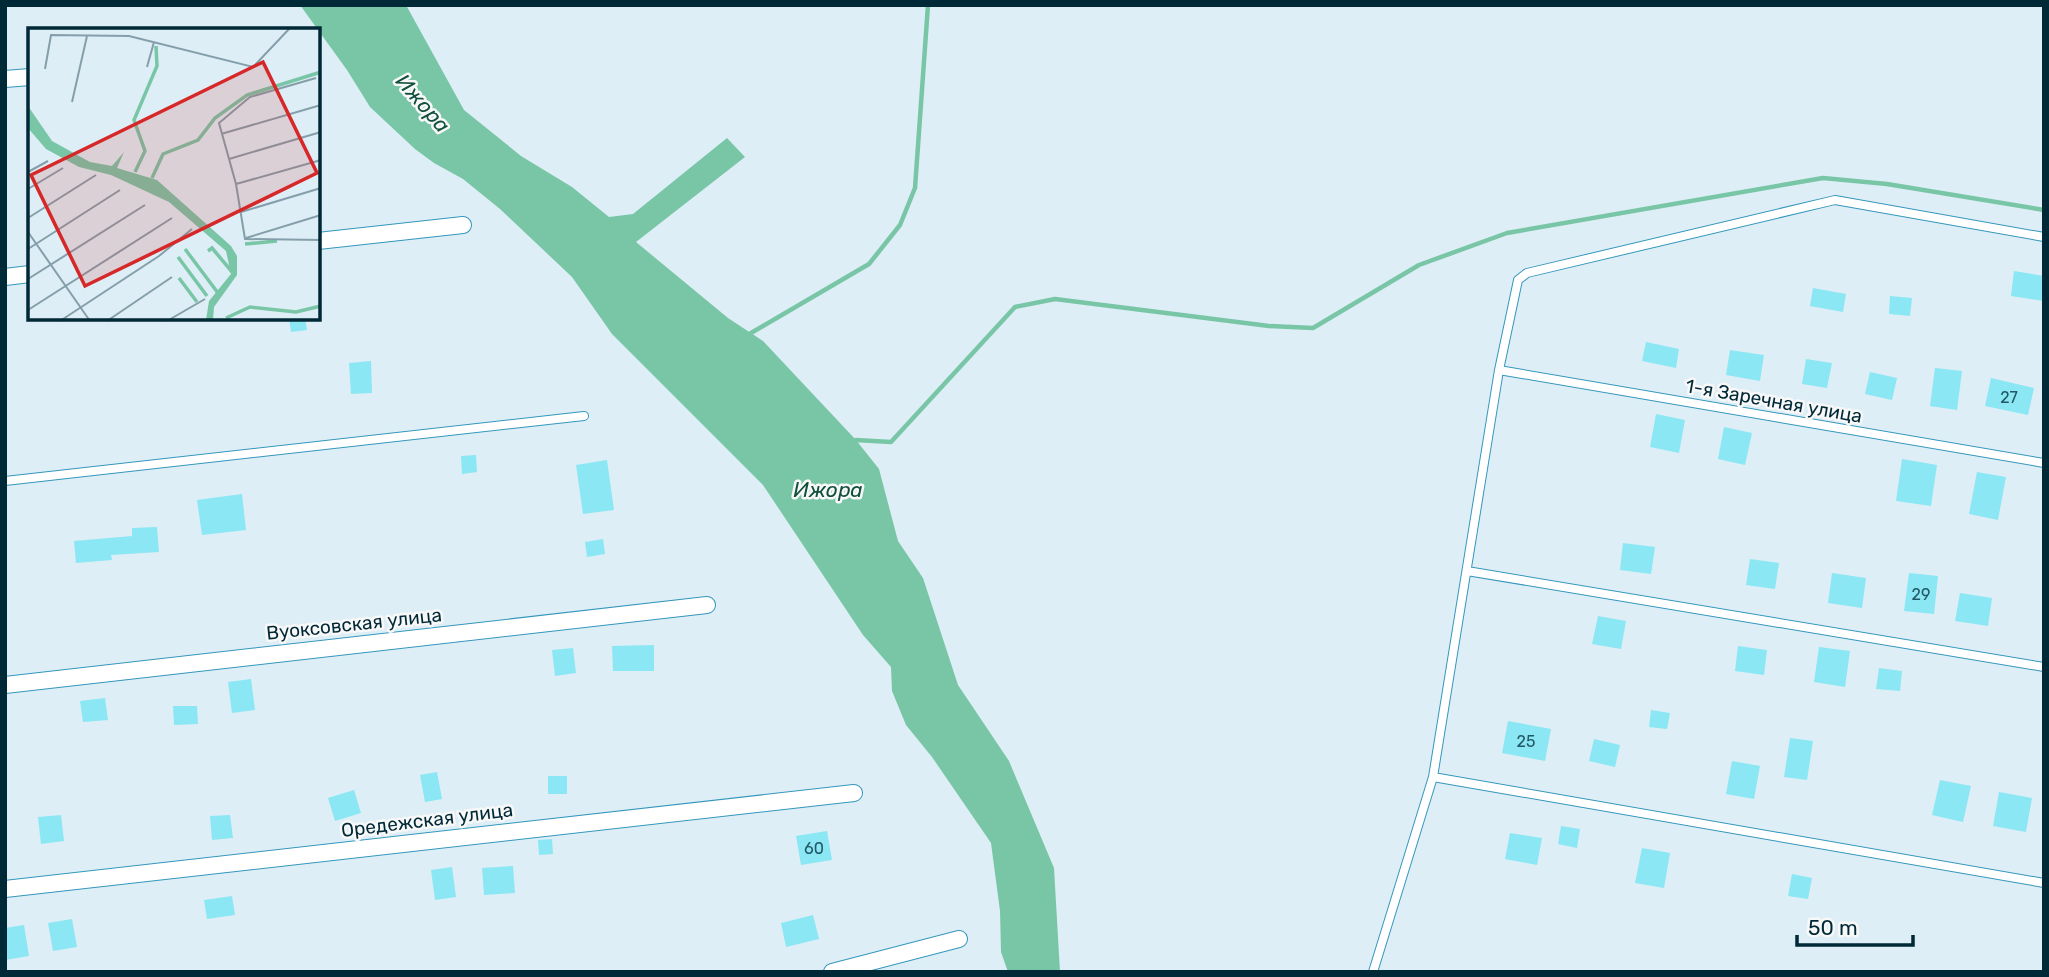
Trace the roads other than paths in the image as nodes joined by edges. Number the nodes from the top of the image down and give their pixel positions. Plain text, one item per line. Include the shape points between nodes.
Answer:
1 (28, 77) edge
2 (5, 79) edge
3 (463, 225) dead end
4 (2044, 237) edge
5 (320, 241) edge
6 (28, 274) edge
7 (5, 277) edge
8 (1499, 370) junction
9 (584, 416) dead end
10 (2044, 463) edge
11 (5, 481) edge
12 (1467, 571) junction
13 (707, 605) dead end
14 (2044, 667) edge
15 (5, 685) edge
16 (1433, 777) junction
17 (854, 793) dead end
18 (2044, 883) edge
19 (5, 889) edge
20 (959, 939) dead end
21 (831, 972) edge
22 (1373, 972) edge

1 - 2 street
3 - 5 street
4 - 8 lane via 1835,200 1527,273 1518,280
6 - 7 street
8 - 10 lane, 1-я Заречная улица
8 - 12 lane
9 - 11 lane
12 - 14 lane
12 - 16 lane
13 - 15 street, Вуоксовская улица
16 - 18 lane
16 - 22 lane
17 - 19 street, Оредежская улица
20 - 21 street

